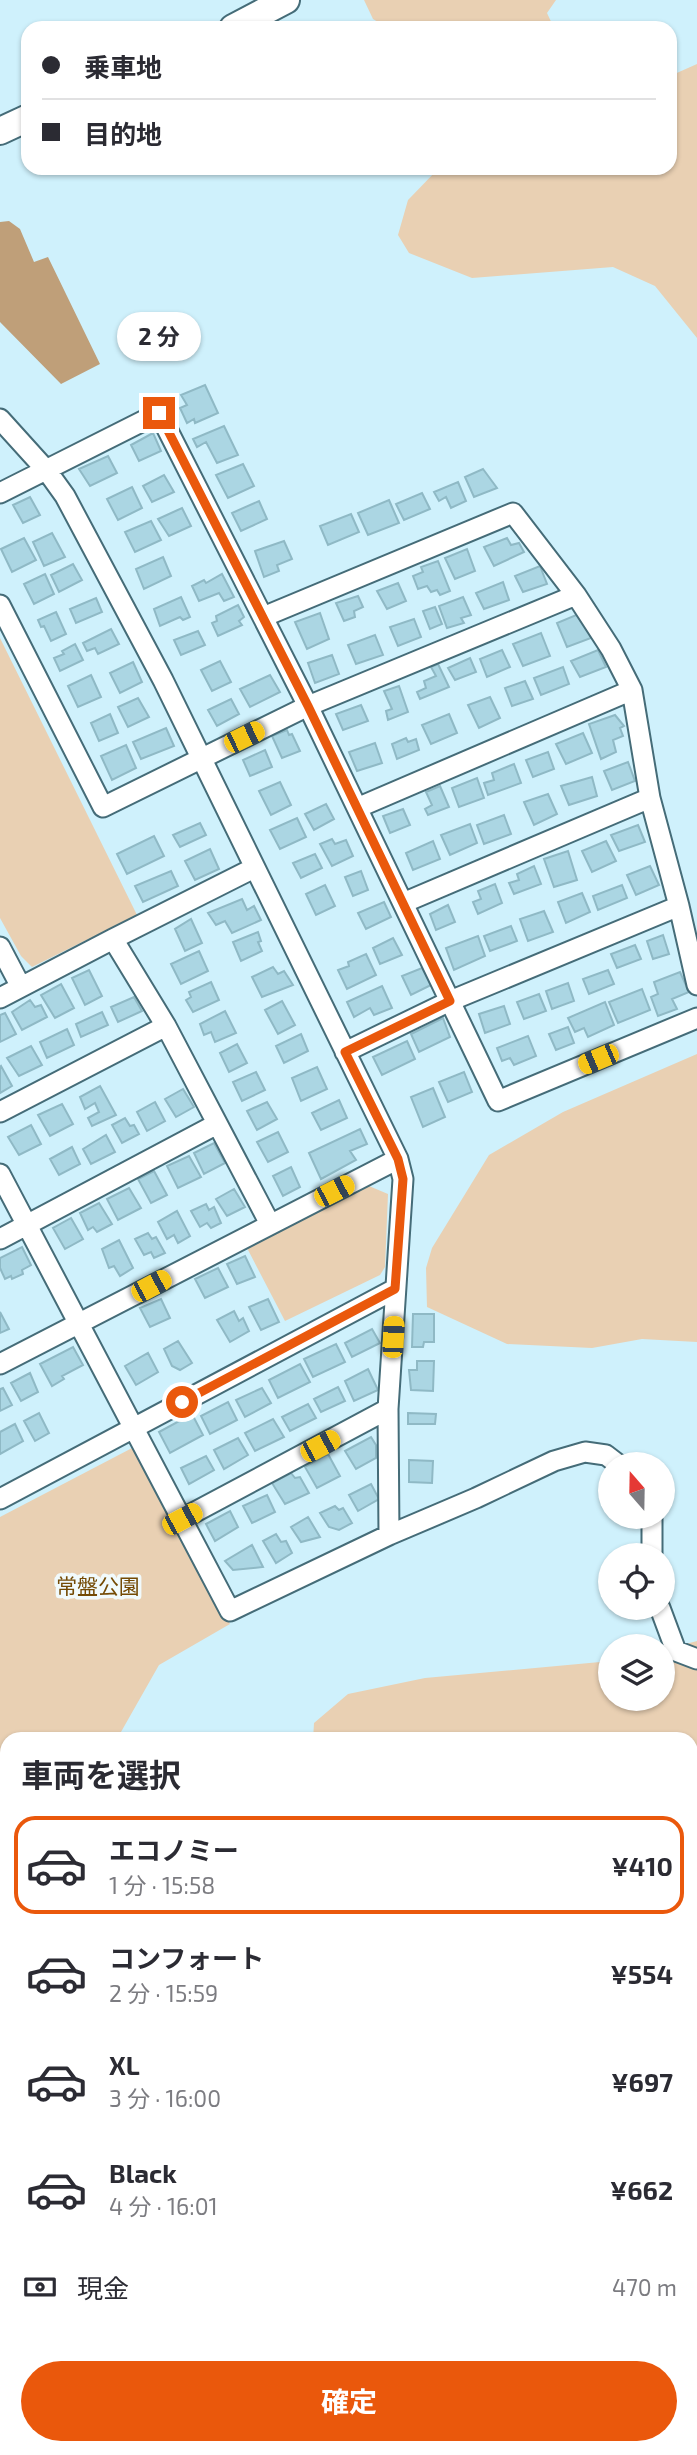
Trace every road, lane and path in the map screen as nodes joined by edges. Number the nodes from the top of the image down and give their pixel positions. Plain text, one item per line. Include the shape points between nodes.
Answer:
1 (286, 0) edge
2 (246, 21) edge
3 (21, 121) edge
4 (0, 131) edge
5 (0, 419) edge
6 (47, 471) junction
7 (0, 493) edge
8 (576, 595) junction
9 (0, 606) edge
10 (263, 617) junction
11 (632, 690) junction
12 (308, 706) junction
13 (201, 758) junction
14 (650, 797) junction
15 (357, 808) junction
16 (254, 868) junction
17 (403, 903) junction
18 (679, 906) junction
19 (113, 939) junction
20 (0, 947) edge
21 (697, 985) edge
22 (21, 987) junction
23 (0, 998) edge
24 (450, 1001) junction
25 (697, 1018) edge
26 (166, 1026) junction
27 (345, 1052) junction
28 (0, 1112) edge
29 (218, 1124) junction
30 (398, 1159) junction
31 (0, 1174) edge
32 (270, 1224) junction
33 (27, 1225) junction
34 (0, 1239) edge
35 (395, 1289) junction
36 (79, 1323) junction
37 (0, 1364) edge
38 (388, 1409) junction
39 (135, 1427) junction
40 (598, 1454) edge
41 (0, 1499) edge
42 (182, 1519) junction
43 (389, 1535) junction
44 (664, 1620) edge
45 (697, 1659) edge

1 - 2 street
3 - 4 street
5 - 6 street
6 - 7 street
6 - 10 street via 159,413
6 - 13 street via 78,520
8 - 10 street via 513,513
8 - 11 street
8 - 12 street
9 - 13 street via 103,807
10 - 12 street
11 - 14 street
11 - 15 street
12 - 13 street
12 - 15 street
13 - 16 street
14 - 17 street
14 - 18 street
15 - 17 street
16 - 19 street
16 - 27 street
17 - 24 street
18 - 21 street
18 - 24 street
19 - 22 street
19 - 26 street
20 - 22 street
22 - 23 street
24 - 25 street via 498,1101
24 - 27 street
26 - 28 street
26 - 29 street
27 - 30 street
29 - 32 street
29 - 33 street
30 - 32 street
30 - 35 street via 403,1179
31 - 33 street
32 - 36 street
33 - 34 street
33 - 36 street
35 - 38 street
35 - 39 street
36 - 37 street
36 - 39 street
38 - 42 street
38 - 43 street
39 - 41 street
39 - 42 street
40 - 43 street via 585,1452 554,1461
42 - 43 street via 230,1611
44 - 45 street via 676,1651

